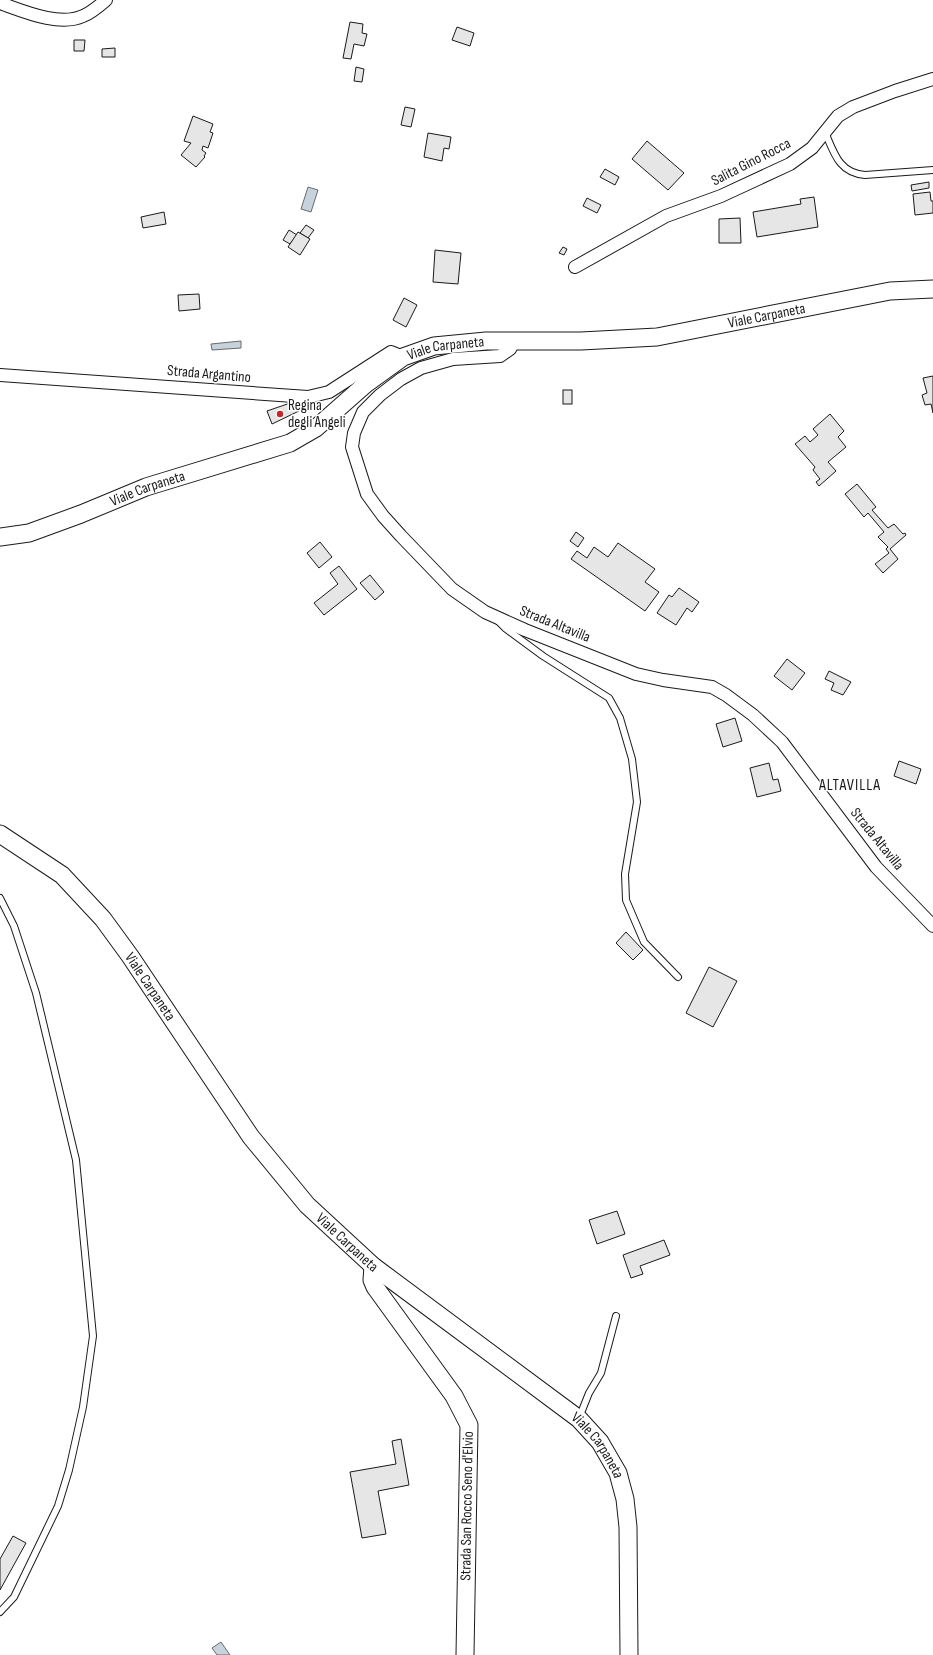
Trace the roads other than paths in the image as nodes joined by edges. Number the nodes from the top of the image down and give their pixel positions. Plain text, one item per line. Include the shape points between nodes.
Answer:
1 (106, 0) edge
2 (0, 3) edge
3 (933, 79) edge
4 (825, 132) junction
5 (933, 170) edge
6 (575, 267) dead end
7 (933, 289) edge
8 (515, 340) junction
9 (403, 357) junction
10 (0, 375) edge
11 (0, 538) edge
12 (492, 615) junction
13 (0, 834) edge
14 (0, 898) edge
15 (933, 926) edge
16 (678, 977) dead end
17 (373, 1266) junction
18 (616, 1316) dead end
19 (579, 1419) junction
20 (0, 1612) edge
21 (465, 1655) edge
22 (629, 1655) edge

1 - 2 street via 83,16 67,20 29,13
3 - 4 street, Salita Gino Rocca via 853,107 838,116
4 - 5 lane via 841,165 855,174
4 - 6 street, Salita Gino Rocca via 812,148 790,164 721,196 666,216
7 - 8 main road, Viale Carpaneta via 890,291 657,337 581,341
8 - 9 main road, Viale Carpaneta via 434,346
8 - 12 street, Strada Altavilla via 510,349 500,356 453,359 421,368 402,379 363,412 354,433 352,447 367,494 384,516 452,589
9 - 10 street, Strada Argantino via 391,352 329,392 308,397
9 - 11 main road, Viale Carpaneta via 367,383 316,428 290,443 146,487 29,533
12 - 15 street, Strada Altavilla via 636,674 712,687 726,695 754,715 782,742 876,867
12 - 16 lane via 543,656 609,698 620,718 632,759 637,802 625,874 626,900 644,942
13 - 17 main road, Viale Carpaneta via 62,875 103,919 251,1137 306,1205
14 - 20 lane via 14,926 36,994 76,1160 93,1336 83,1407 58,1506 14,1597
17 - 19 main road, Viale Carpaneta
17 - 21 main road, Strada San Rocco Seno d'Elvio via 372,1280 376,1287 454,1396 469,1425
18 - 19 lane via 600,1373 588,1393
19 - 22 main road, Viale Carpaneta via 600,1442 618,1474 625,1499 628,1527

